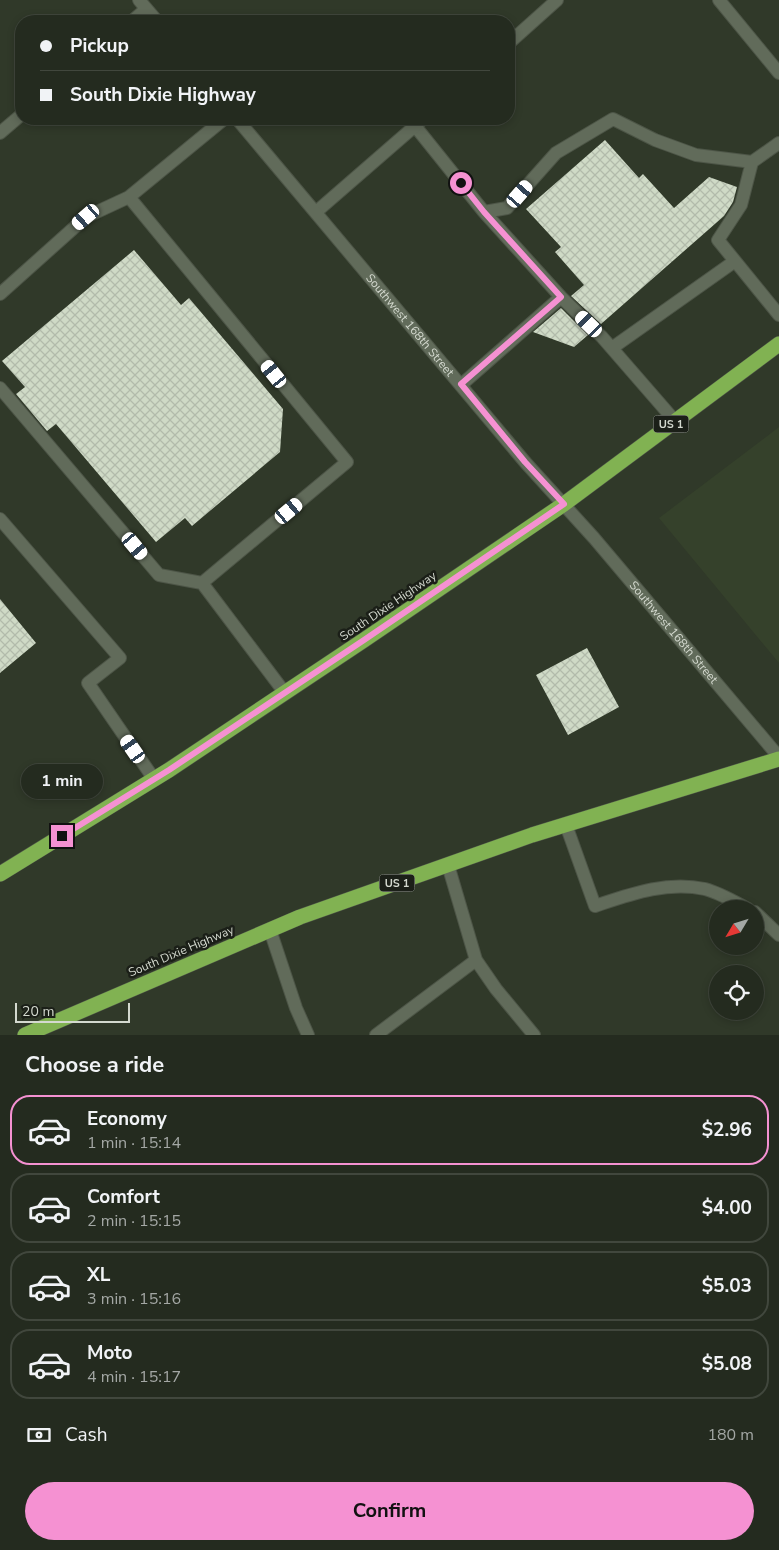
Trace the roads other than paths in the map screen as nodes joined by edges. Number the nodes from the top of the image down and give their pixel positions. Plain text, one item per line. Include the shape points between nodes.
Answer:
1 (557, 0) edge
2 (719, 0) edge
3 (143, 4) edge
4 (136, 15) edge
5 (151, 15) edge
6 (515, 38) edge
7 (779, 73) edge
8 (15, 120) edge
9 (217, 125) edge
10 (242, 125) edge
11 (416, 125) edge
12 (421, 125) edge
13 (0, 133) edge
14 (779, 143) edge
15 (752, 162) junction
16 (129, 197) junction
17 (316, 212) junction
18 (484, 212) junction
19 (735, 261) junction
20 (0, 294) edge
21 (561, 297) junction
22 (779, 315) edge
23 (779, 344) edge
24 (612, 348) junction
25 (461, 384) junction
26 (0, 388) edge
27 (675, 421) junction
28 (564, 504) junction
29 (0, 519) edge
30 (202, 583) junction
31 (284, 693) junction
32 (779, 758) edge
33 (154, 779) junction
34 (566, 825) junction
35 (448, 864) junction
36 (0, 874) edge
37 (732, 900) edge
38 (764, 921) edge
39 (270, 930) junction
40 (779, 935) edge
41 (476, 960) junction
42 (24, 1035) edge
43 (308, 1035) edge
44 (376, 1035) edge
45 (534, 1035) edge

1 - 6 street
2 - 7 street
3 - 4 street
3 - 5 street
8 - 13 street
9 - 16 street
10 - 17 street, Southwest 168th Street
11 - 17 street
12 - 18 street
14 - 15 street
15 - 18 street via 696,155 655,140 613,119 556,153 507,208
15 - 19 street via 741,205 718,240
16 - 20 street via 86,217
16 - 30 street via 347,462
17 - 25 street, Southwest 168th Street
18 - 21 street
19 - 22 street
19 - 24 street
21 - 24 street
21 - 25 street
23 - 27 highway, South Dixie Highway / US 1
24 - 27 street
25 - 28 street, Southwest 168th Street
26 - 30 street via 159,575
27 - 28 highway, South Dixie Highway / US 1
28 - 31 highway, South Dixie Highway / US 1
28 - 32 street, Southwest 168th Street
29 - 33 street via 120,658 88,683
30 - 31 street
31 - 33 highway, South Dixie Highway / US 1
32 - 34 highway, South Dixie Highway / US 1
33 - 36 highway, South Dixie Highway / US 1
34 - 35 highway, South Dixie Highway / US 1
34 - 37 street via 595,906 639,891 669,886 706,890
35 - 39 highway, South Dixie Highway / US 1
35 - 41 street
38 - 40 street
39 - 42 highway, South Dixie Highway / US 1
39 - 43 street
41 - 44 street
41 - 45 street

